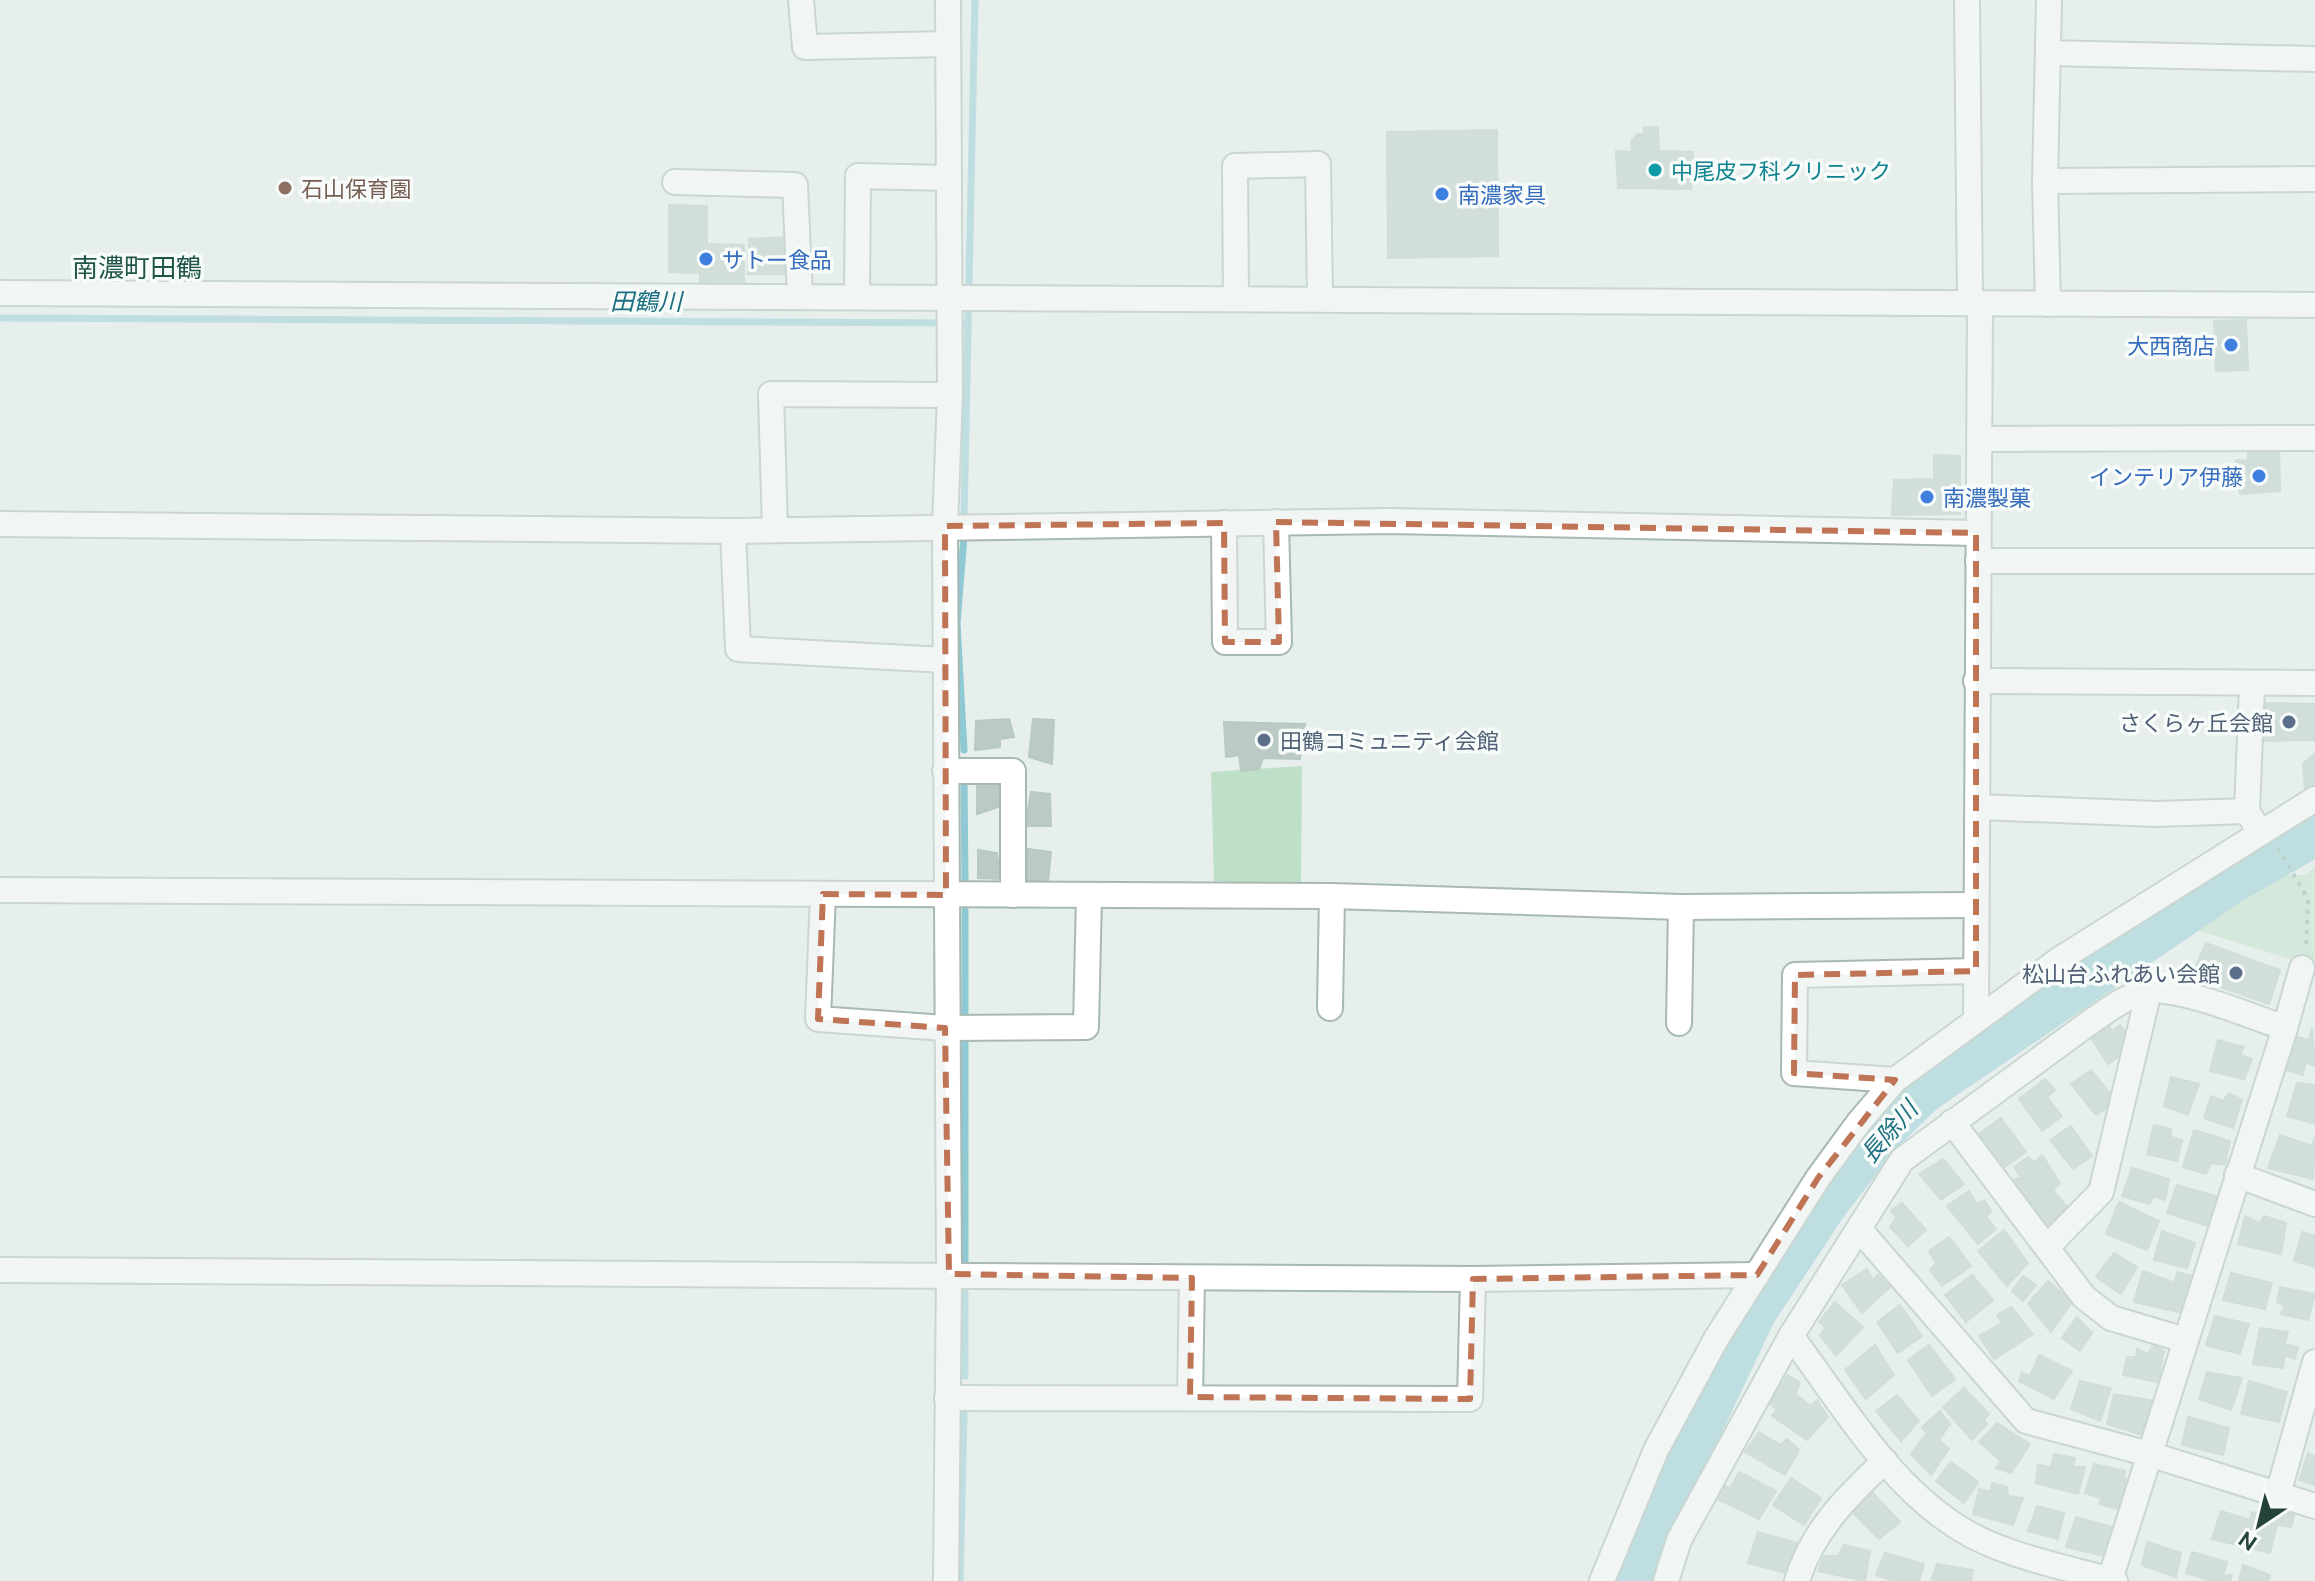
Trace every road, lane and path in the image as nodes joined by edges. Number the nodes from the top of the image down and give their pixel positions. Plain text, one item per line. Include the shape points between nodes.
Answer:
1 (801, 0) edge
2 (948, 0) edge
3 (1967, 0) edge
4 (2049, 0) edge
5 (948, 44) junction
6 (2048, 53) junction
7 (2315, 59) edge
8 (949, 178) junction
9 (2315, 179) edge
10 (2045, 181) junction
11 (675, 182) dead end
12 (0, 293) edge
13 (800, 296) junction
14 (857, 296) junction
15 (959, 298) junction
16 (1236, 299) junction
17 (1320, 299) junction
18 (1975, 303) junction
19 (2048, 304) junction
20 (2315, 305) edge
21 (950, 395) junction
22 (2315, 438) edge
23 (1979, 439) junction
24 (1276, 522) junction
25 (1224, 523) junction
26 (0, 524) edge
27 (945, 526) junction
28 (775, 530) junction
29 (733, 531) junction
30 (1976, 533) junction
31 (1978, 561) junction
32 (2315, 561) edge
33 (945, 660) junction
34 (1976, 681) junction
35 (2315, 683) edge
36 (2252, 685) junction
37 (945, 771) junction
38 (2315, 799) edge
39 (1979, 807) junction
40 (2247, 811) junction
41 (2264, 831) junction
42 (0, 890) edge
43 (823, 894) junction
44 (946, 895) junction
45 (1013, 895) junction
46 (1089, 895) junction
47 (1332, 896) junction
48 (1975, 905) junction
49 (1681, 907) junction
50 (2302, 968) joint
51 (1976, 971) junction
52 (2149, 991) junction
53 (1330, 1008) dead end
54 (1976, 1020) junction
55 (1679, 1023) dead end
56 (945, 1028) junction
57 (2285, 1028) junction
58 (1895, 1080) junction
59 (1952, 1122) junction
60 (2237, 1175) junction
61 (2315, 1204) edge
62 (1860, 1230) junction
63 (2048, 1246) junction
64 (0, 1270) edge
65 (949, 1274) junction
66 (1757, 1275) junction
67 (1192, 1278) junction
68 (1473, 1279) junction
69 (1791, 1336) junction
70 (2185, 1340) junction
71 (2315, 1362) edge
72 (1190, 1397) junction
73 (947, 1398) junction
74 (2149, 1454) junction
75 (1885, 1461) junction
76 (2278, 1494) junction
77 (2315, 1506) edge
78 (2112, 1580) edge
79 (946, 1581) edge
80 (1602, 1581) edge
81 (1666, 1581) edge
82 (1797, 1581) edge

1 - 5 street via 805,47
2 - 5 street
3 - 18 street
4 - 6 street
5 - 8 street
6 - 7 street
6 - 10 street
8 - 14 street via 858,176
8 - 15 street
9 - 10 street
10 - 19 street
11 - 13 street via 795,185
12 - 13 street
13 - 14 street
14 - 15 street
15 - 16 street
15 - 21 street via 950,342
16 - 17 street
16 - 17 street via 1235,166 1318,164
17 - 18 street
18 - 19 street
18 - 23 street
19 - 20 street
21 - 27 street
21 - 28 street via 771,394
22 - 23 street
23 - 30 street
24 - 25 street
24 - 25 street via 1279,642 1225,642
24 - 30 street
25 - 27 street
26 - 29 street
27 - 28 street
27 - 33 street
28 - 29 street
29 - 33 street via 738,649
30 - 31 street
31 - 32 street
31 - 34 street
33 - 37 street
34 - 36 street
34 - 39 street
35 - 36 street
36 - 40 street
37 - 44 street
37 - 45 street via 1013,771
38 - 41 street
39 - 40 street via 2156,814
39 - 48 street
40 - 41 street
41 - 50 path via 2308,899
41 - 54 street via 2060,959
42 - 43 street
43 - 44 street
43 - 56 street via 818,1019
44 - 45 street
44 - 56 street
45 - 46 street
46 - 47 street
46 - 56 street via 1086,1027
47 - 49 street
47 - 53 street
48 - 49 street
48 - 51 street
49 - 55 street
50 - 57 street
51 - 54 street
51 - 58 street via 1795,975 1794,1073
52 - 57 street via 2197,999
52 - 59 street via 2093,1020
52 - 63 street via 2101,1192
54 - 58 street
56 - 65 street
57 - 60 street
58 - 66 street via 1818,1178
59 - 62 street via 1902,1160
59 - 63 street
60 - 61 street
60 - 70 street
62 - 69 street
62 - 74 street via 2026,1421
63 - 70 street via 2084,1297 2111,1318
64 - 65 street
65 - 67 street
65 - 73 street
66 - 68 street
66 - 80 street via 1656,1450
67 - 68 street
67 - 72 street
68 - 72 street via 1470,1399
69 - 75 street
69 - 81 street via 1679,1540
70 - 74 street
71 - 76 street
72 - 73 street
73 - 79 street
74 - 76 street
74 - 78 street
75 - 78 street via 1927,1506 1962,1530
75 - 82 street via 1840,1502
76 - 77 street

